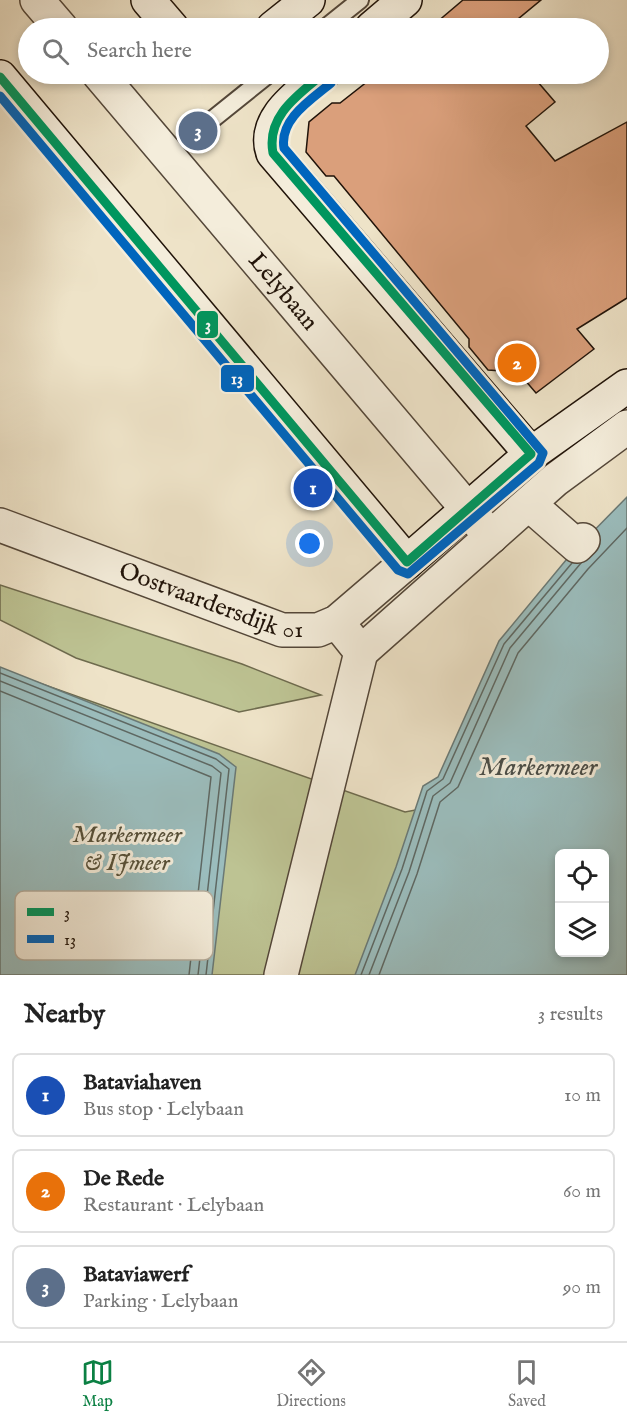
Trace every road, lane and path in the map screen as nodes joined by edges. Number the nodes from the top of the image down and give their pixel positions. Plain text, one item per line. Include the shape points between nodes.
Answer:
1 (37, 0) edge
2 (148, 0) edge
3 (308, 0) edge
4 (360, 0) edge
5 (405, 0) edge
6 (52, 18) edge
7 (163, 18) edge
8 (286, 18) edge
9 (338, 18) edge
10 (384, 18) edge
11 (0, 77) edge
12 (107, 84) edge
13 (257, 84) edge
14 (312, 84) edge
15 (198, 131) dead end
16 (627, 386) edge
17 (627, 427) edge
18 (531, 454) junction
19 (529, 504) junction
20 (467, 510) junction
21 (0, 525) edge
22 (491, 537) junction
23 (577, 547) dead end
24 (407, 562) junction
25 (337, 622) junction
26 (361, 652) junction
27 (281, 975) edge

1 - 6 street
2 - 7 street
3 - 8 street
4 - 9 lane
5 - 10 street
11 - 24 street
12 - 20 street, Lelybaan
13 - 15 lane
14 - 18 street via 276,119 270,143 273,153
16 - 18 street, Oostvaardersdijk 01
17 - 19 street
18 - 20 street, Oostvaardersdijk 01
19 - 22 street
19 - 23 street
20 - 22 street, Lelybaan
20 - 24 street, Oostvaardersdijk 01
21 - 25 street, Oostvaardersdijk 01 via 282,630 318,630
22 - 26 street
24 - 25 street, Oostvaardersdijk 01
25 - 26 street
26 - 27 street

